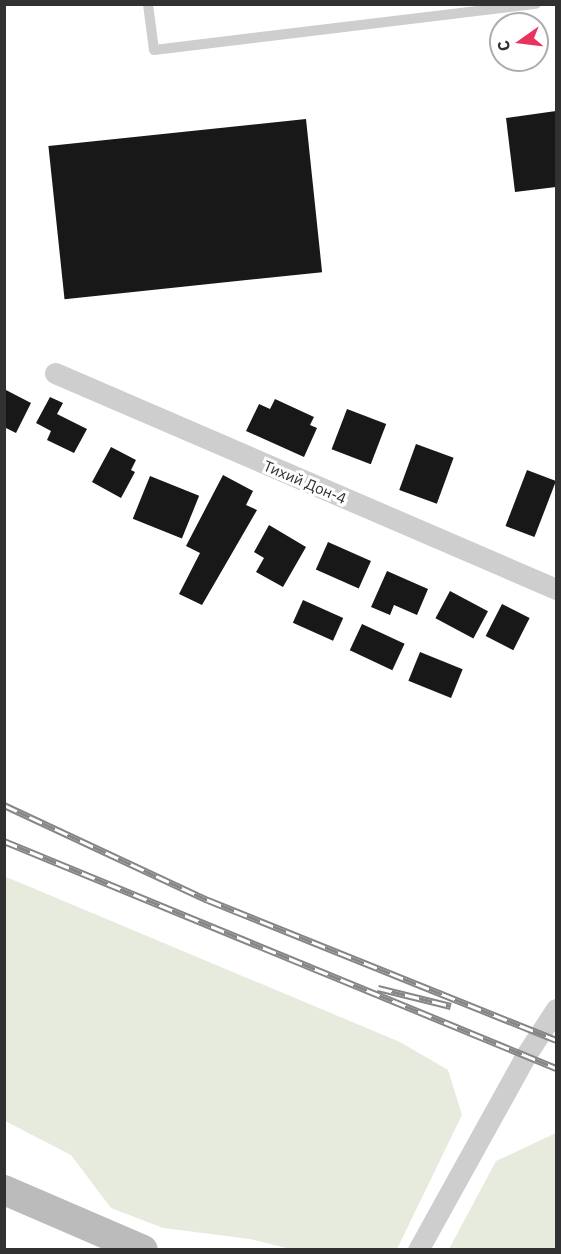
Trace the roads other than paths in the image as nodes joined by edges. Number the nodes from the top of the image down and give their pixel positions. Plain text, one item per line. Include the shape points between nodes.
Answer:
1 (148, 4) edge
2 (536, 4) edge
3 (56, 373) dead end
4 (556, 589) edge
5 (556, 1010) edge
6 (4, 1190) edge
7 (142, 1250) edge
8 (418, 1250) edge

1 - 2 lane via 154,50
3 - 4 street, Тихий Дон-4
5 - 8 street via 526,1055
6 - 7 street

